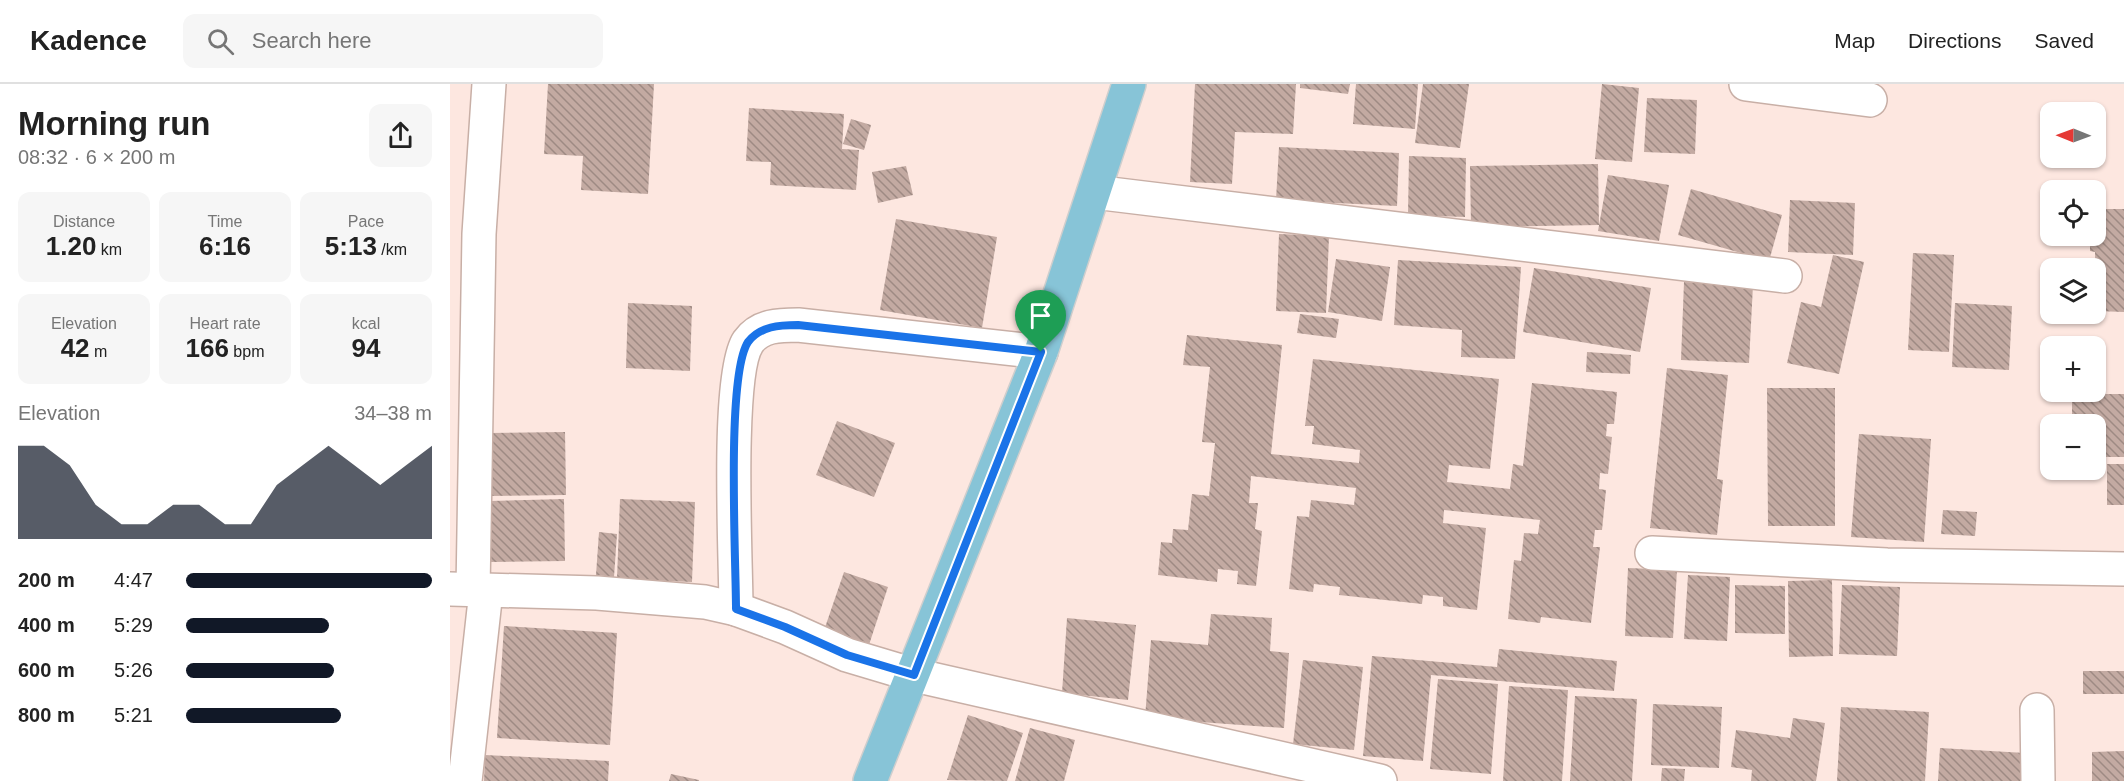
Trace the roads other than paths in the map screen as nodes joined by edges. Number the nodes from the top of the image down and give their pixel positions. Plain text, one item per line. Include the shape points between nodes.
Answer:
1 (489, 84) edge
2 (1130, 84) edge
3 (1746, 84) edge
4 (1870, 100) dead end
5 (1094, 192) junction
6 (1785, 276) dead end
7 (1041, 352) junction
8 (1652, 553) dead end
9 (2124, 569) edge
10 (470, 590) edge
11 (736, 609) junction
12 (914, 675) junction
13 (2037, 710) dead end
14 (465, 781) edge
15 (870, 781) edge
16 (1380, 781) edge
17 (2038, 781) edge

1 - 10 street via 479,234
2 - 5 main road
3 - 4 street
5 - 6 street
5 - 7 main road
7 - 11 street via 798,325 771,326 748,342 739,368 735,444
7 - 12 main road
8 - 9 street via 1887,565
10 - 11 street via 608,594 705,602
10 - 14 street
11 - 12 street via 847,655
12 - 15 main road
12 - 16 street
13 - 17 street

